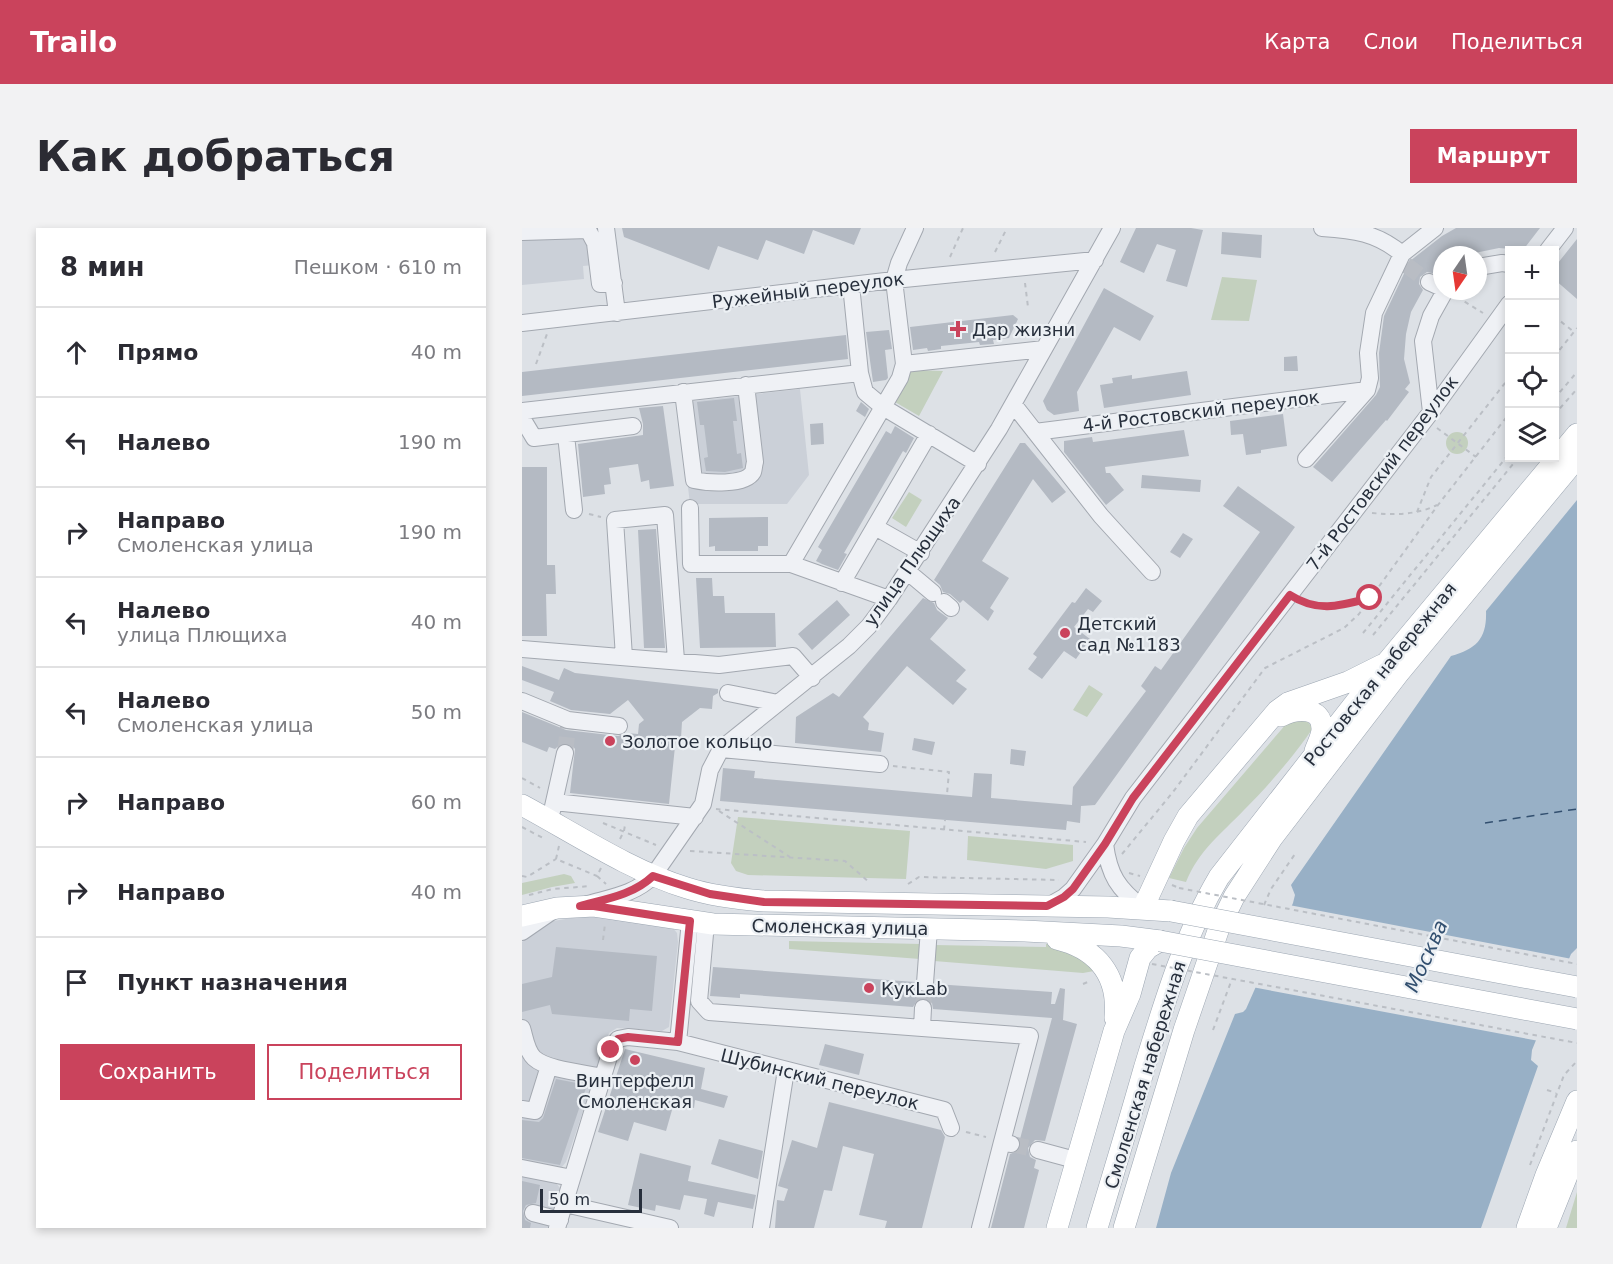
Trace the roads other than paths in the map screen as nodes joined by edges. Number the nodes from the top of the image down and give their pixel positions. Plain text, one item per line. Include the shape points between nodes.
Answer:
1 (606, 228) edge
2 (915, 228) edge
3 (1112, 228) edge
4 (1323, 228) edge
5 (1436, 228) edge
6 (1565, 228) edge
7 (588, 229) edge
8 (522, 232) edge
9 (1390, 235) edge
10 (1551, 246) edge
11 (1095, 260) junction
12 (1402, 260) junction
13 (1505, 263) edge
14 (1487, 266) edge
15 (894, 280) junction
16 (614, 283) junction
17 (851, 285) junction
18 (1438, 300) edge
19 (1505, 310) edge
20 (617, 313) junction
21 (522, 323) edge
22 (1044, 349) junction
23 (904, 364) junction
24 (860, 373) junction
25 (746, 386) junction
26 (1367, 390) junction
27 (683, 392) junction
28 (1014, 405) junction
29 (883, 407) junction
30 (522, 411) edge
31 (522, 418) edge
32 (1434, 419) junction
33 (633, 426) dead end
34 (1035, 432) junction
35 (929, 434) junction
36 (1577, 434) edge
37 (566, 435) junction
38 (1577, 458) edge
39 (1306, 459) dead end
40 (978, 464) junction
41 (690, 508) dead end
42 (574, 510) road end
43 (875, 527) junction
44 (921, 553) junction
45 (790, 564) junction
46 (908, 572) junction
47 (1152, 572) dead end
48 (842, 583) junction
49 (889, 599) junction
50 (943, 601) dead end
51 (522, 649) edge
52 (624, 657) junction
53 (676, 660) junction
54 (1388, 662) junction
55 (812, 678) junction
56 (728, 693) dead end
57 (522, 701) edge
58 (778, 703) junction
59 (619, 726) dead end
60 (1264, 729) junction
61 (721, 749) junction
62 (565, 753) tunnel mouth
63 (1311, 761) junction
64 (880, 764) road end
65 (522, 805) edge
66 (552, 811) junction
67 (695, 818) junction
68 (1097, 843) junction
69 (653, 876) junction
70 (580, 906) junction
71 (1047, 906) junction
72 (557, 908) junction
73 (1143, 908) junction
74 (522, 916) edge
75 (698, 922) junction
76 (1194, 923) joint
77 (1219, 928) joint
78 (928, 929) junction
79 (1025, 931) junction
80 (522, 932) edge
81 (1160, 941) junction
82 (925, 983) tunnel mouth
83 (1577, 987) edge
84 (923, 1008) tunnel mouth
85 (1577, 1019) edge
86 (522, 1028) edge
87 (922, 1028) junction
88 (1114, 1031) junction
89 (678, 1042) junction
90 (549, 1066) junction
91 (786, 1070) junction
92 (603, 1077) junction
93 (1570, 1099) edge
94 (522, 1109) edge
95 (951, 1128) road end
96 (1038, 1150) tunnel mouth
97 (1577, 1152) edge
98 (1076, 1160) junction
99 (522, 1168) edge
100 (572, 1178) junction
101 (533, 1213) dead end
102 (560, 1217) edge
103 (670, 1228) edge
104 (761, 1228) edge
105 (980, 1228) edge
106 (1057, 1228) edge
107 (1097, 1228) edge
108 (1124, 1228) edge
109 (1527, 1228) edge
110 (1546, 1228) edge

1 - 16 street
2 - 15 street
3 - 11 street, улица Плющиха
4 - 9 street
5 - 12 street
6 - 10 street
7 - 8 street
7 - 16 street via 595,243 600,284
9 - 12 street
11 - 15 street, Ружейный переулок
11 - 22 street, улица Плющиха
12 - 26 street via 1374,313
13 - 14 street
15 - 17 street, Ружейный переулок
15 - 23 street
16 - 20 street
17 - 20 street, Ружейный переулок
17 - 24 street
18 - 32 street via 1423,341
19 - 32 street, 7-й Ростовский переулок
20 - 21 street, Ружейный переулок
22 - 23 street
22 - 28 street, улица Плющиха
23 - 29 street
24 - 25 street
24 - 29 street via 865,392
25 - 27 street
25 - 27 street via 755,462 752,473 744,480 710,484 694,480
26 - 34 street, 4-й Ростовский переулок
26 - 39 street
27 - 30 street
28 - 34 street
28 - 40 street, улица Плющиха
29 - 35 street
29 - 45 street
31 - 37 street via 534,438
32 - 68 street, 7-й Ростовский переулок via 1290,595
33 - 37 street
34 - 47 street via 1101,516
35 - 40 street
35 - 43 street
36 - 54 main road, Ростовская набережная
37 - 42 street
38 - 77 main road, Ростовская набережная via 1398,674 1279,829 1234,897
40 - 44 street, улица Плющиха
41 - 45 street via 691,564
43 - 44 street
43 - 48 street
44 - 46 street, улица Плющиха
45 - 48 street
46 - 49 street, улица Плющиха
46 - 50 street
48 - 49 street
49 - 55 street, улица Плющиха via 869,626
51 - 52 street
52 - 53 street
52 - 53 street via 615,520 665,515
53 - 55 street via 719,665 793,656
54 - 60 main road via 1348,682 1287,703
54 - 63 main road, Ростовская набережная
55 - 58 street, улица Плющиха
56 - 58 street
57 - 59 street via 568,724
58 - 61 street, улица Плющиха
60 - 63 main road via 1282,715 1300,709 1313,713 1322,728
60 - 73 main road via 1188,816
61 - 64 street
61 - 67 street, улица Плющиха via 714,759 703,804
62 - 66 street
63 - 76 main road, Ростовская набережная via 1219,877
65 - 66 main road, Смоленская улица
66 - 67 street
66 - 69 main road, Смоленская улица
67 - 69 street, улица Плющиха
68 - 71 street, 7-й Ростовский переулок via 1073,889
68 - 73 street via 1111,875
69 - 70 street, улица Плющиха via 631,892
69 - 71 main road, Смоленская улица via 710,894 764,902
70 - 72 main road, Смоленская улица
70 - 75 main road, Смоленская улица
71 - 73 main road, Смоленская улица
72 - 74 main road, Смоленская улица
72 - 80 street
73 - 83 main road, Смоленская улица, bridge
75 - 78 main road, Смоленская улица
75 - 87 street via 699,1001 709,1012
75 - 89 street
76 - 107 main road, Смоленская набережная via 1161,1013
77 - 108 main road, Смоленская набережная
78 - 79 main road, Смоленская улица
78 - 82 street
79 - 81 main road, Смоленская улица
79 - 88 main road via 1065,941 1097,960 1113,984
81 - 85 main road, Смоленская улица, bridge
81 - 88 main road via 1140,958
84 - 87 street
86 - 90 street via 535,1058
87 - 105 street via 1030,1036 1007,1143
88 - 98 main road
89 - 91 street, Шубинский переулок
89 - 92 street, Шубинский переулок via 618,1039
90 - 92 street
90 - 94 street via 535,1111
91 - 95 street, Шубинский переулок via 944,1110
91 - 104 street
92 - 100 street
93 - 109 main road
96 - 98 street
97 - 110 main road
98 - 106 main road
99 - 100 street
100 - 102 street
101 - 102 street
102 - 103 street

